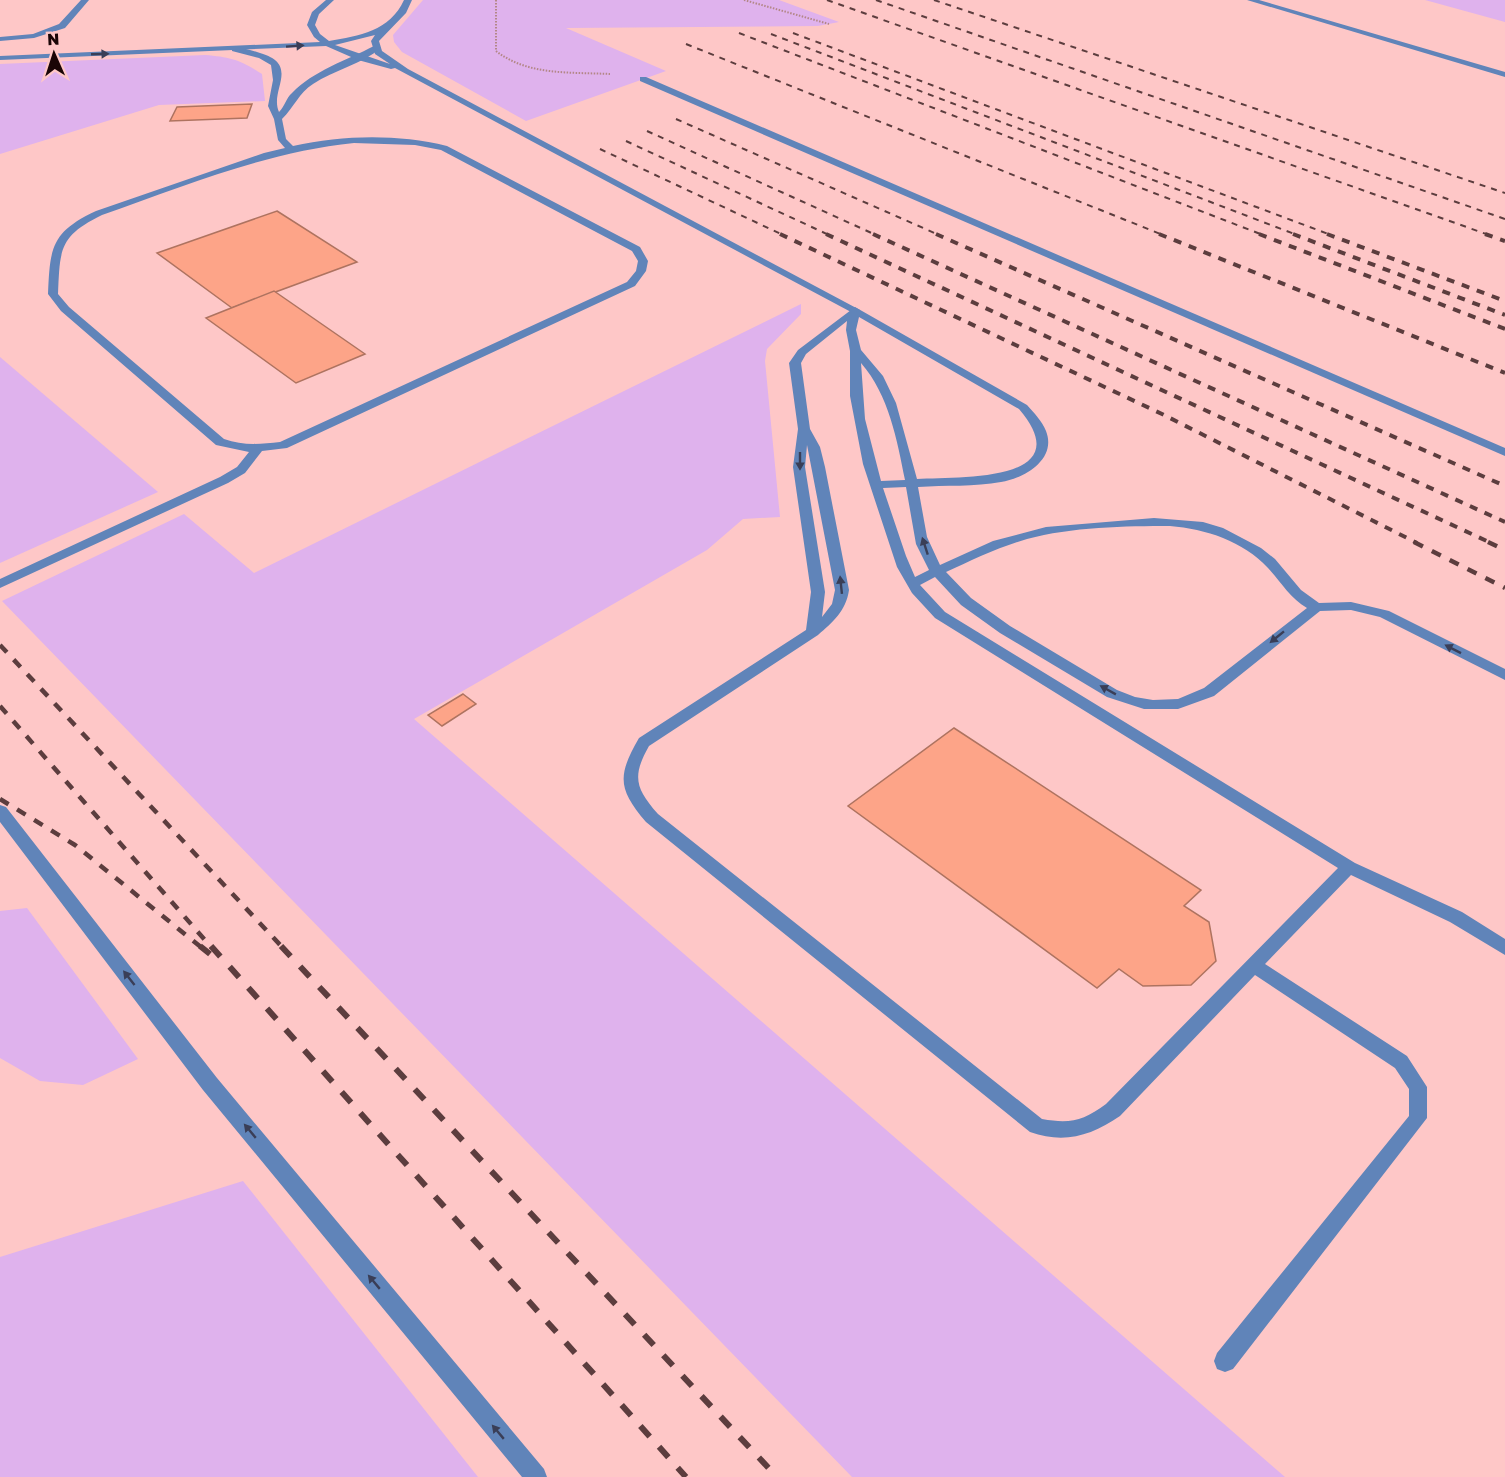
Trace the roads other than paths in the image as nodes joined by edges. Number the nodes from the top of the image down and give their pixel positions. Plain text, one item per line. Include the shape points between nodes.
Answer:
1 (85, 0) edge
2 (330, 0) edge
3 (408, 0) edge
4 (1251, 0) edge
5 (384, 29) junction
6 (0, 39) edge
7 (327, 44) junction
8 (377, 48) junction
9 (235, 49) junction
10 (0, 58) edge
11 (360, 58) junction
12 (405, 71) junction
13 (1505, 75) edge
14 (643, 80) road end
15 (278, 119) junction
16 (290, 148) junction
17 (855, 310) junction
18 (856, 351) junction
19 (804, 429) junction
20 (257, 449) junction
21 (1505, 452) edge
22 (912, 483) junction
23 (877, 485) junction
24 (937, 572) junction
25 (913, 583) junction
26 (0, 584) edge
27 (1317, 607) junction
28 (813, 632) junction
29 (1505, 675) edge
30 (0, 811) edge
31 (1349, 867) junction
32 (1505, 948) edge
33 (1254, 966) junction
34 (1225, 1361) dead end
35 (536, 1477) edge

1 - 6 street via 62,26 34,36
2 - 7 street via 315,12 309,24 312,32
3 - 5 street via 398,20
4 - 13 street
5 - 7 street
5 - 8 street via 375,41
9 -> 7 street
7 - 11 street
8 - 11 street
8 - 12 street
10 -> 9 street
9 - 15 street via 259,54 279,69 272,106
11 - 12 street
11 - 15 street via 299,90
12 - 17 street
14 - 21 street
15 - 16 street via 282,140
16 - 20 street via 99,213 63,237 55,256 54,294 65,309 220,442 235,448
16 - 20 street via 354,140 415,142 444,148 636,249 643,261 631,284 283,445
17 - 18 street via 851,330
17 - 19 street via 802,351 795,363
17 - 22 street via 1023,407 1035,419 1043,436 1042,450 1034,463 1018,474 1000,479
18 - 22 street via 876,375 890,402
18 - 23 street via 856,403
19 -> 28 street via 799,467 818,592
28 -> 19 street via 835,614 842,590 819,467
20 - 26 street via 241,470 224,480
22 - 23 street
24 -> 22 street via 924,549
23 - 25 street via 905,572
24 - 25 street
24 - 27 street via 1026,536 1060,529 1167,520 1232,536 1259,552 1300,598
27 -> 24 street via 1194,701 1173,706 1142,704 1113,694 996,623
25 - 31 street via 940,615 966,633
29 -> 27 street via 1384,614 1351,606
28 - 33 street via 644,742 628,778 635,799 652,818 1037,1126 1064,1132 1093,1125 1113,1110
35 -> 30 street via 210,1084
31 - 32 street via 1456,917
31 - 33 street
33 - 34 street via 1401,1062 1419,1087 1418,1118

